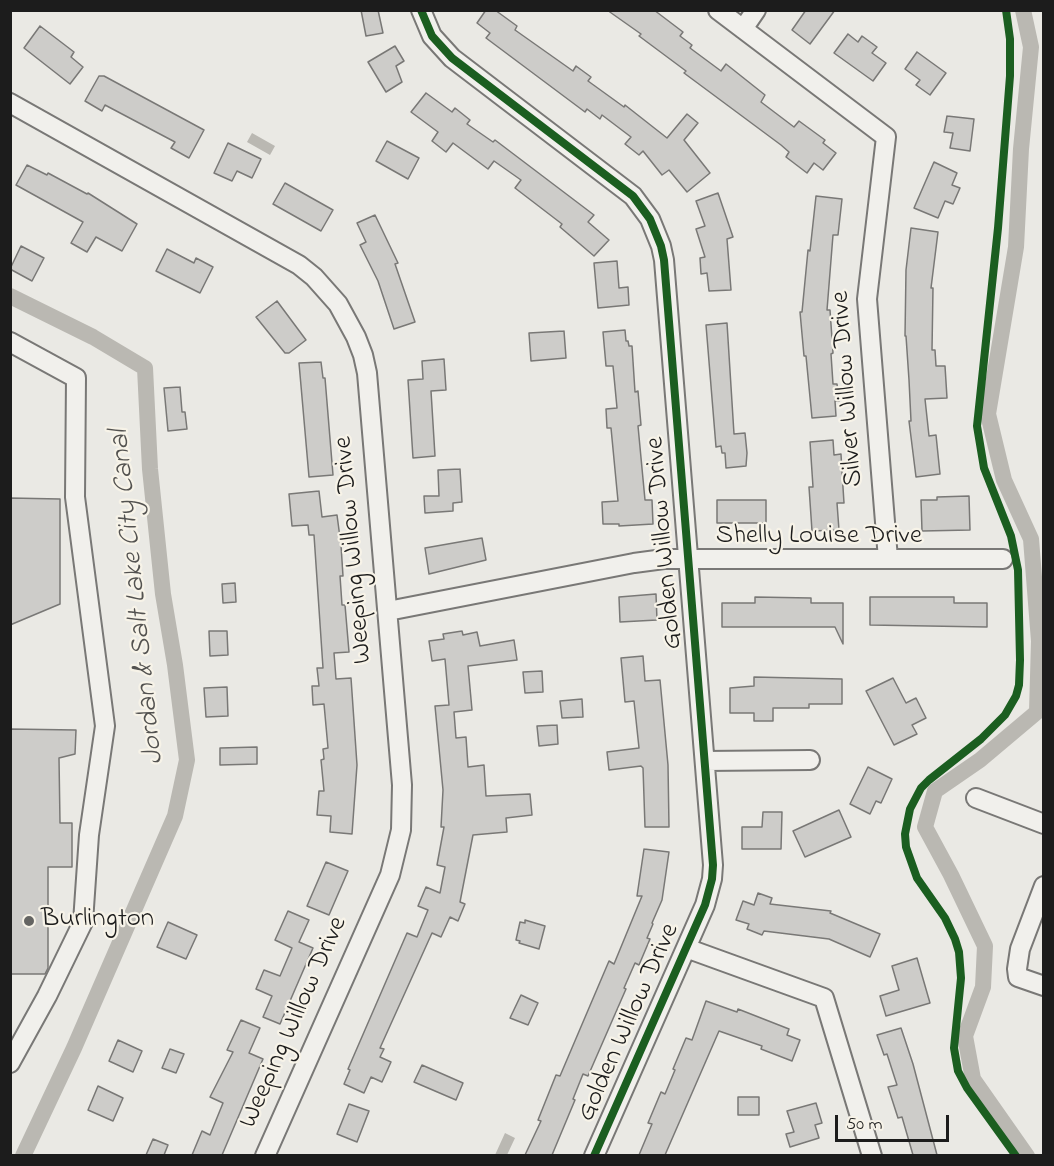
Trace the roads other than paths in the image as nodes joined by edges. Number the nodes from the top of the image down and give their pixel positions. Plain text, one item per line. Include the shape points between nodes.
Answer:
1 (421, 10) edge
2 (718, 10) edge
3 (756, 10) edge
4 (743, 29) junction
5 (10, 103) edge
6 (10, 342) edge
7 (689, 559) junction
8 (888, 559) junction
9 (1003, 559) dead end
10 (388, 611) junction
11 (810, 760) dead end
12 (705, 761) junction
13 (976, 798) dead end
14 (1044, 824) edge
15 (1044, 886) edge
16 (686, 948) junction
17 (1044, 986) edge
18 (10, 1063) edge
19 (265, 1155) edge
20 (594, 1155) edge
21 (872, 1155) edge

1 - 7 street, Golden Willow Drive via 432,36 452,58 621,186 650,219 664,260
2 - 4 street, Silver Willow Drive
3 - 4 street
4 - 8 street, Silver Willow Drive via 886,137 867,299
5 - 10 street, Weeping Willow Drive via 284,255 314,277 339,304 356,337 367,373
6 - 18 street via 76,378 75,497 105,726 89,835 83,922
7 - 8 street, Shelly Louise Drive
7 - 10 street, Shelly Louise Drive via 634,563
7 - 12 street, Golden Willow Drive
8 - 9 street, Shelly Louise Drive
10 - 19 street, Weeping Willow Drive via 403,800 399,846 390,875
11 - 12 street
12 - 16 street, Golden Willow Drive via 712,879
13 - 14 street
15 - 17 street via 1020,949 1017,969 1018,977
16 - 20 street, Golden Willow Drive
16 - 21 street via 824,998

